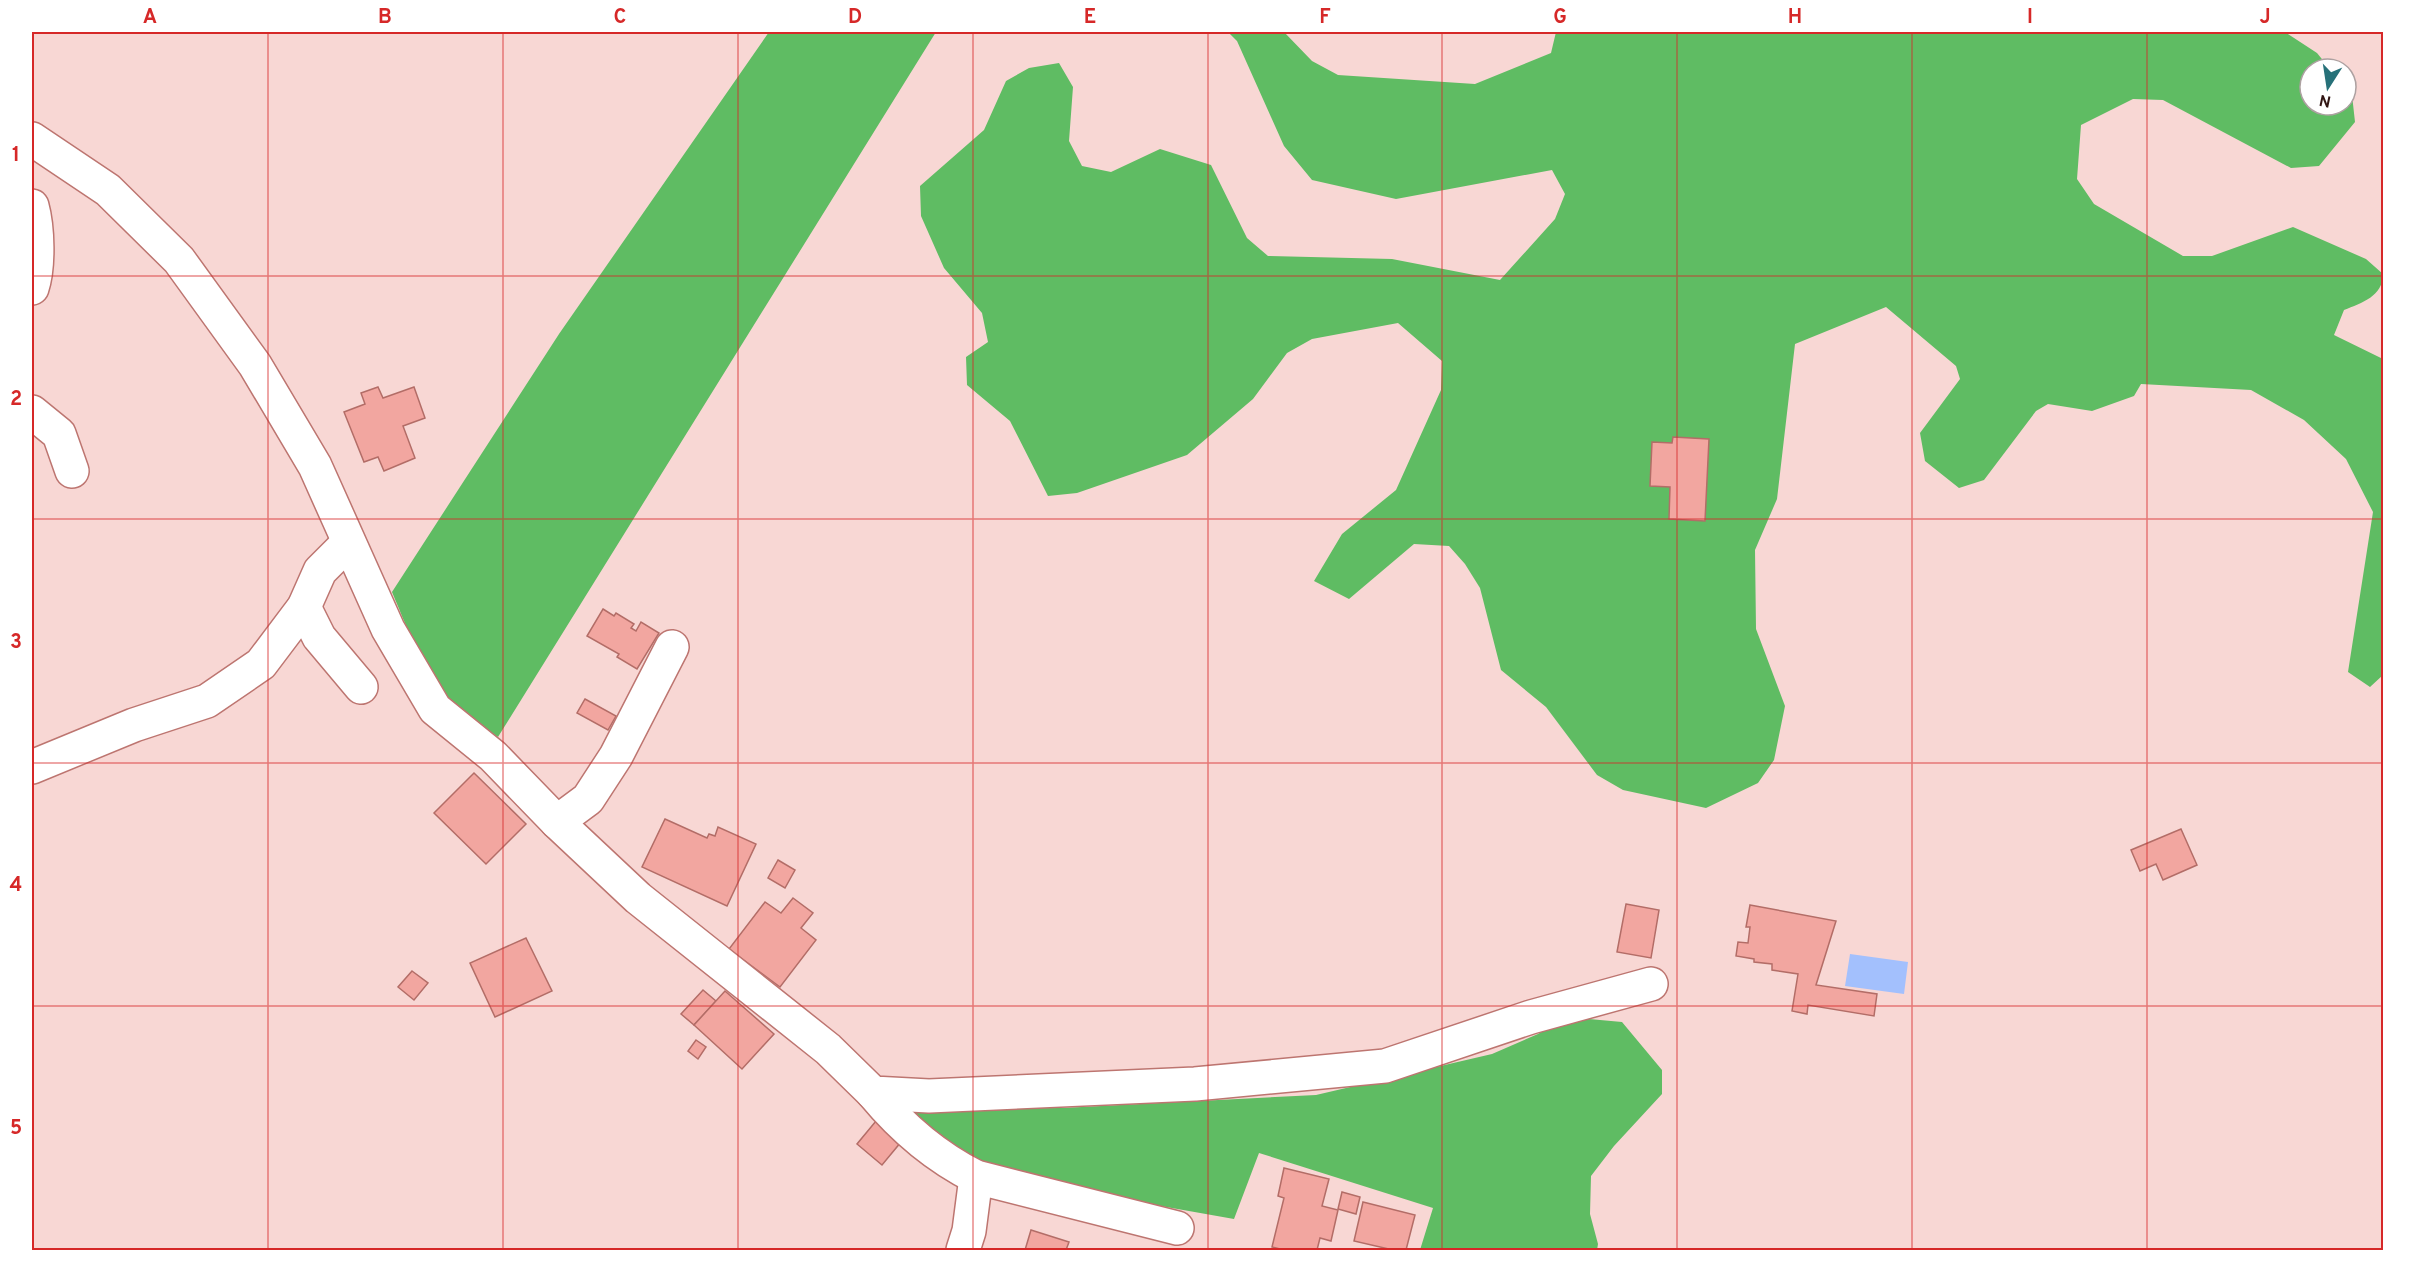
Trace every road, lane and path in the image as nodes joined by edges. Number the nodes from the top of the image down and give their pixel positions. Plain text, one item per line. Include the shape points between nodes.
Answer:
1 (32, 139) edge
2 (32, 206) edge
3 (32, 288) edge
4 (32, 412) edge
5 (72, 471) dead end
6 (348, 543) junction
7 (304, 607) junction
8 (672, 647) dead end
9 (361, 687) dead end
10 (32, 767) edge
11 (557, 822) junction
12 (1651, 984) dead end
13 (873, 1093) junction
14 (976, 1177) junction
15 (1177, 1228) dead end
16 (963, 1251) edge

1 - 6 street via 108,190 178,260 255,365 315,466
2 - 3 street via 36,221
4 - 5 street via 59,434
6 - 7 street via 320,570
6 - 11 street via 388,629 435,709 494,756
7 - 9 street via 319,637
7 - 10 street via 261,664 207,701 134,725
8 - 11 street via 616,756 588,799
11 - 13 street via 638,898 828,1049
12 - 13 street via 1531,1017 1385,1066 1195,1084 929,1096
13 - 14 street via 894,1119 948,1163
14 - 15 street
14 - 16 street

